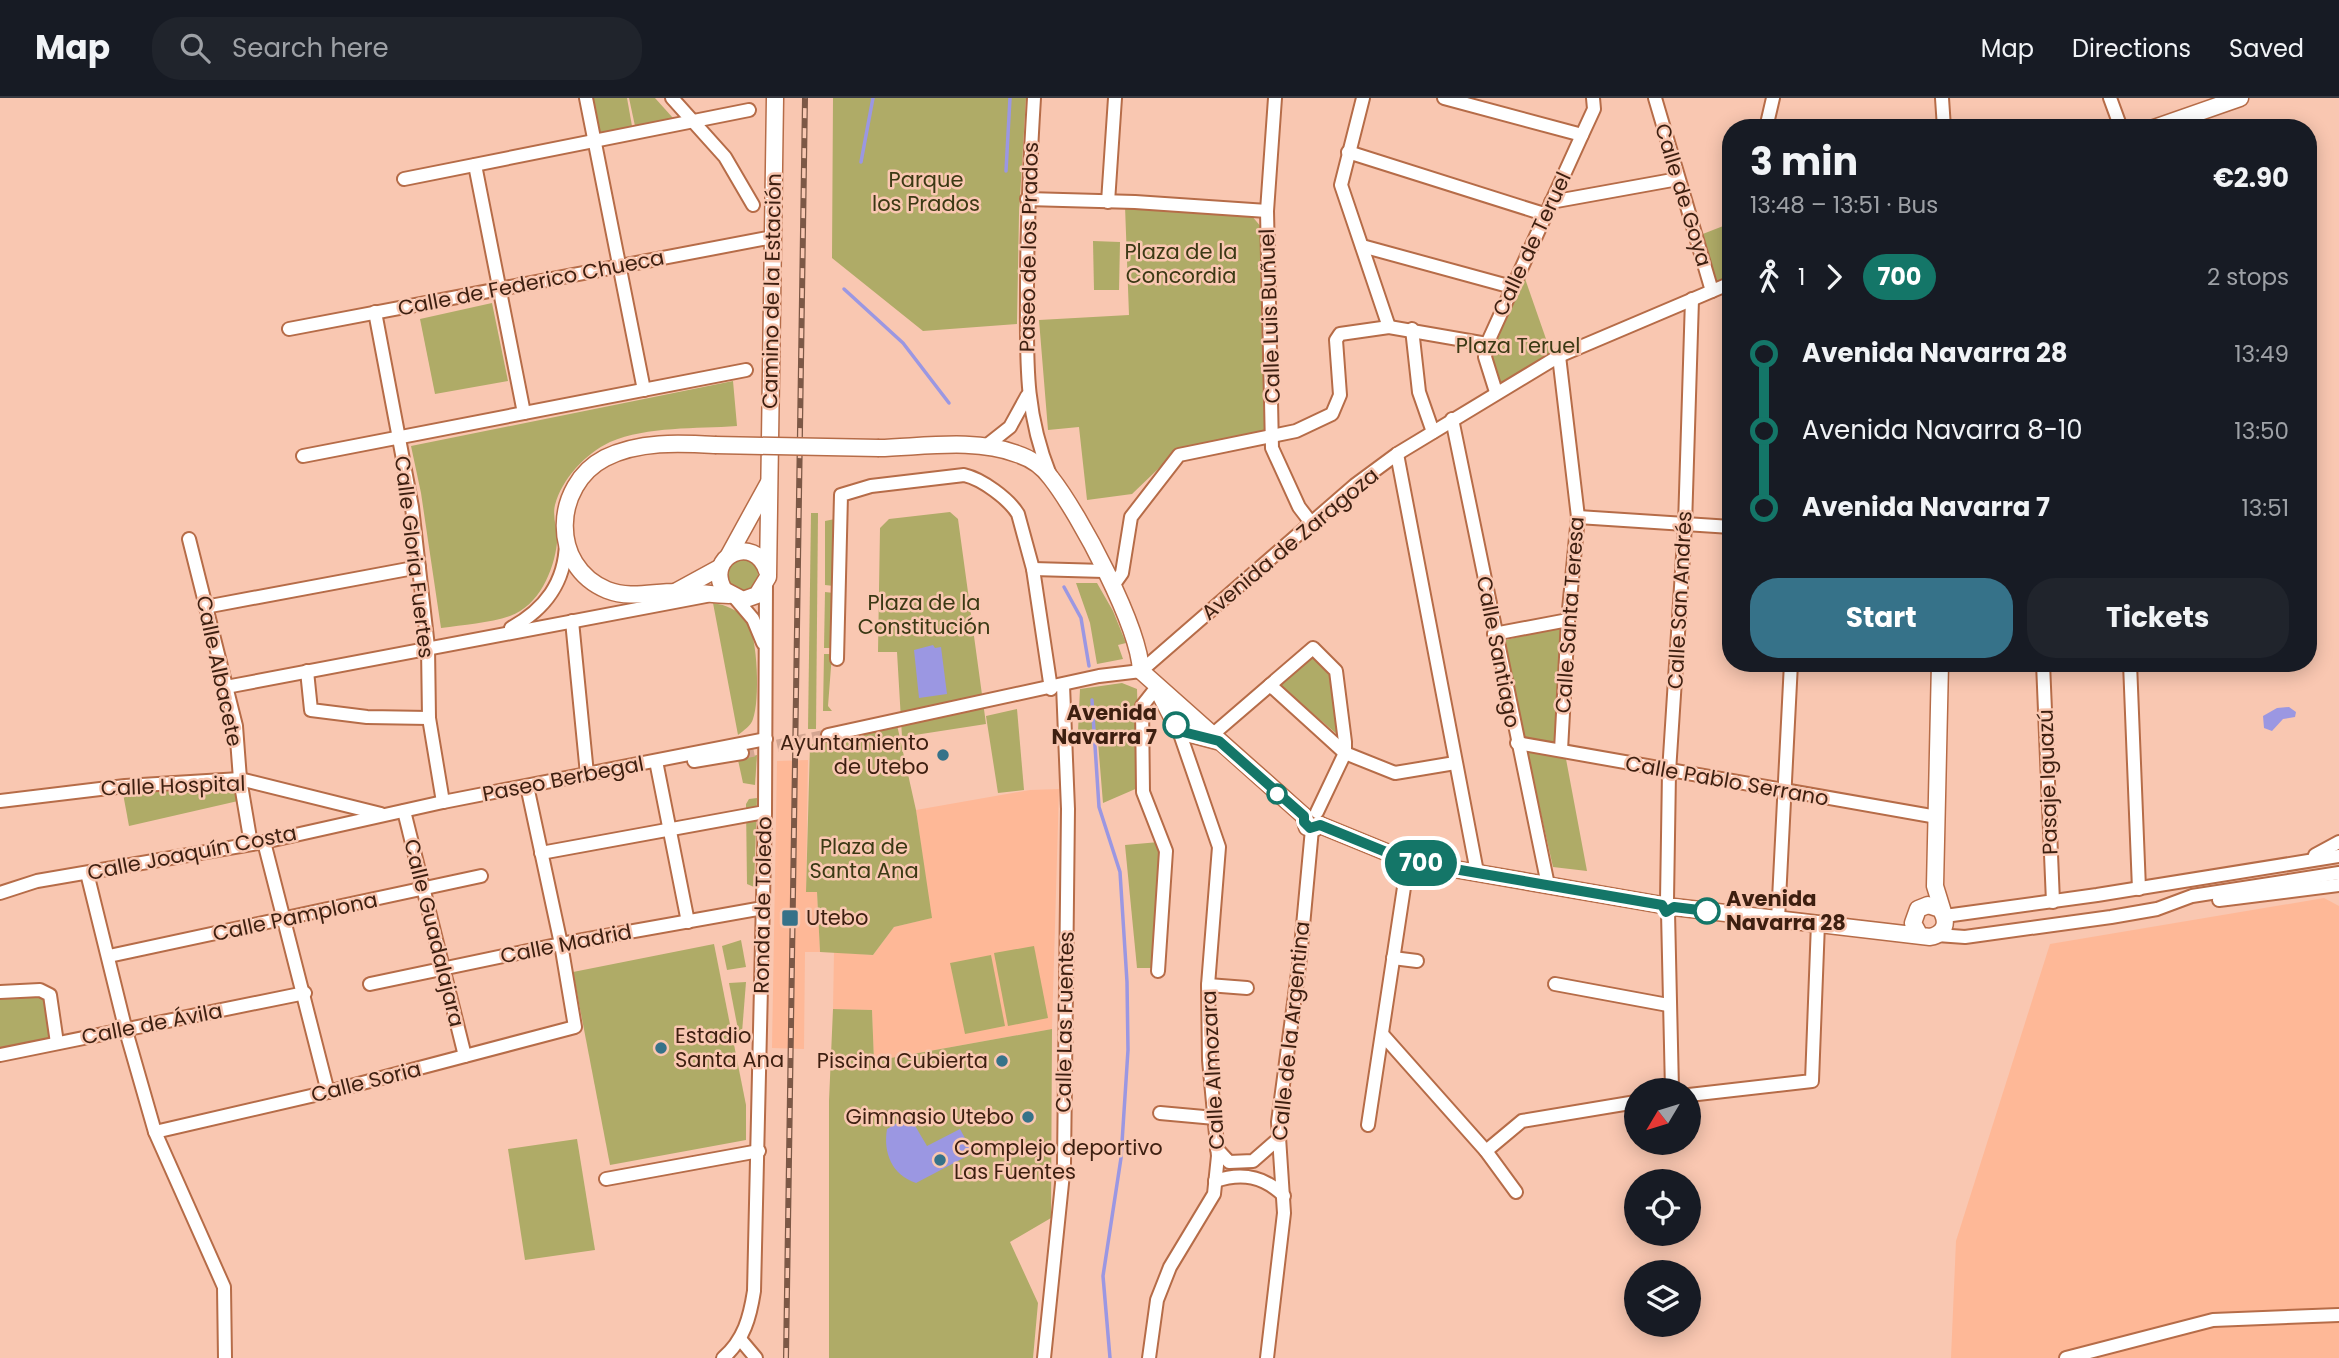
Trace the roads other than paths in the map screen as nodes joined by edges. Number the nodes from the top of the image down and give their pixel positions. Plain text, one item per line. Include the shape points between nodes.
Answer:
1 (586, 98) edge
2 (672, 98) edge
3 (775, 98) edge
4 (1034, 98) edge
5 (1115, 98) edge
6 (1275, 98) edge
7 (1363, 98) edge
8 (1444, 98) edge
9 (1593, 98) edge
10 (1655, 98) edge
11 (1773, 98) edge
12 (1942, 98) edge
13 (2110, 98) edge
14 (2240, 98) edge
15 (749, 110) dead end
16 (1768, 119) edge
17 (1943, 119) edge
18 (2118, 119) edge
19 (2198, 119) edge
20 (693, 122) junction
21 (1582, 135) junction
22 (595, 141) junction
23 (1348, 152) junction
24 (475, 165) junction
25 (404, 179) dead end
26 (1678, 179) junction
27 (1027, 200) junction
28 (1108, 202) junction
29 (1551, 202) junction
30 (753, 205) dead end
31 (1267, 211) junction
32 (1544, 214) junction
33 (773, 237) junction
34 (1362, 246) junction
35 (618, 266) junction
36 (1512, 287) junction
37 (1722, 287) edge
38 (501, 288) junction
39 (1712, 291) junction
40 (1692, 299) junction
41 (375, 312) junction
42 (1389, 327) junction
43 (289, 329) dead end
44 (1412, 329) junction
45 (1487, 344) junction
46 (1559, 356) junction
47 (746, 370) dead end
48 (644, 390) junction
49 (1496, 392) junction
50 (1028, 396) junction
51 (524, 413) junction
52 (1452, 419) junction
53 (1433, 432) junction
54 (1273, 435) junction
55 (399, 437) junction
56 (986, 446) junction
57 (1397, 454) junction
58 (303, 456) dead end
59 (1051, 478) junction
60 (768, 484) junction
61 (1578, 517) junction
62 (1312, 524) junction
63 (1685, 525) junction
64 (1722, 527) edge
65 (566, 539) junction
66 (189, 540) dead end
67 (724, 561) junction
68 (419, 567) junction
69 (1033, 569) junction
70 (1104, 571) junction
71 (767, 577) junction
72 (1112, 587) junction
73 (675, 592) junction
74 (709, 595) junction
75 (732, 597) junction
76 (205, 607) junction
77 (1568, 620) junction
78 (572, 621) junction
79 (501, 634) junction
80 (1494, 634) junction
81 (428, 647) junction
82 (766, 653) junction
83 (838, 659) dead end
84 (306, 671) junction
85 (1141, 671) junction
86 (1790, 672) edge
87 (1940, 672) edge
88 (2043, 672) edge
89 (2130, 672) edge
90 (1270, 685) junction
91 (226, 687) junction
92 (1057, 687) junction
93 (1157, 687) junction
94 (429, 718) junction
95 (766, 719) junction
96 (1181, 724) junction
97 (828, 735) tunnel mouth
98 (1215, 738) junction
99 (766, 739) junction
100 (1517, 743) junction
101 (741, 747) junction
102 (1561, 750) junction
103 (1345, 753) junction
104 (656, 761) junction
105 (1455, 763) junction
106 (1670, 772) junction
107 (587, 774) junction
108 (240, 779) junction
109 (527, 786) junction
110 (1783, 791) junction
111 (0, 801) edge
112 (443, 802) junction
113 (404, 811) junction
114 (765, 812) junction
115 (384, 814) junction
116 (1937, 817) junction
117 (1313, 821) junction
118 (670, 830) junction
119 (2339, 842) edge
120 (257, 843) junction
121 (541, 853) junction
122 (2339, 856) edge
123 (1408, 861) junction
124 (2292, 863) junction
125 (1476, 872) junction
126 (87, 873) junction
127 (2339, 873) edge
128 (481, 876) dead end
129 (1548, 885) junction
130 (2339, 885) edge
131 (1935, 886) junction
132 (2139, 888) junction
133 (422, 890) junction
134 (0, 893) edge
135 (2053, 902) junction
136 (1668, 906) junction
137 (763, 908) junction
138 (2157, 909) junction
139 (1919, 910) junction
140 (1944, 914) junction
141 (1778, 919) junction
142 (286, 920) junction
143 (688, 922) junction
144 (1818, 923) junction
145 (1880, 931) junction
146 (1919, 934) junction
147 (1937, 935) junction
148 (561, 944) junction
149 (109, 956) junction
150 (1393, 958) junction
151 (1417, 961) dead end
152 (443, 968) junction
153 (1158, 971) dead end
154 (370, 984) dead end
155 (1555, 984) dead end
156 (1208, 985) junction
157 (1247, 988) dead end
158 (0, 992) edge
159 (305, 993) junction
160 (1668, 1005) junction
161 (126, 1031) junction
162 (1382, 1034) junction
163 (57, 1043) junction
164 (0, 1055) edge
165 (465, 1056) junction
166 (1671, 1078) edge
167 (328, 1092) junction
168 (1701, 1094) edge
169 (1624, 1104) edge
170 (1160, 1113) dead end
171 (1215, 1118) junction
172 (1368, 1125) dead end
173 (155, 1132) junction
174 (1277, 1140) junction
175 (1217, 1149) junction
176 (759, 1151) junction
177 (1486, 1151) junction
178 (606, 1179) dead end
179 (1215, 1181) junction
180 (1516, 1192) dead end
181 (1284, 1196) junction
182 (2339, 1315) edge
183 (740, 1339) junction
184 (225, 1358) edge
185 (723, 1358) edge
186 (756, 1358) edge
187 (1044, 1358) edge
188 (1149, 1358) edge
189 (1267, 1358) edge
190 (2066, 1358) edge

1 - 22 street
2 - 20 street
3 - 33 street, Camino de la Estación
4 - 27 street, Paseo de los Prados
5 - 28 street
6 - 31 street, Calle Luis Buñuel
7 - 23 street
8 - 21 street
9 - 21 street, Calle de Teruel via 1594,109
10 - 26 street, Calle de Goya
11 - 16 street
12 - 17 street
13 - 18 street
14 - 19 street
15 - 20 street
20 - 22 street
20 - 30 street via 725,157
21 - 29 street, Calle de Teruel
22 - 24 street
22 - 35 street
23 - 32 street
23 - 34 street via 1341,185
24 - 25 street
24 - 38 street
26 - 29 street
26 - 39 street, Calle de Goya
27 - 28 street
27 - 50 street, Paseo de los Prados
28 - 31 street
29 - 32 street, Calle de Teruel
31 - 54 street, Calle Luis Buñuel
32 - 36 street, Calle de Teruel
33 - 35 street, Calle de Federico Chueca
33 - 60 street, Camino de la Estación
34 - 36 street
34 - 42 street
35 - 38 street, Calle de Federico Chueca
35 - 48 street
36 - 45 street, Calle de Teruel
37 - 39 street, Avenida de Zaragoza
38 - 41 street, Calle de Federico Chueca
38 - 51 street
39 - 40 street, Avenida de Zaragoza
40 - 46 street, Avenida de Zaragoza
40 - 63 street, Calle San Andrés
41 - 43 street, Calle de Federico Chueca
41 - 55 street, Calle Gloria Fuertes
42 - 44 street
42 - 54 street via 1338,335 1340,395 1336,409 1306,427
44 - 45 street
44 - 53 street via 1419,392
45 - 49 street via 1485,357
46 - 49 street, Avenida de Zaragoza
46 - 61 street, Calle Santa Teresa
47 - 48 street
48 - 51 street
49 - 52 street, Avenida de Zaragoza
50 - 56 street, Paseo de los Prados via 1010,428
50 - 59 street, Paseo de los Prados
51 - 55 street
52 - 53 street, Avenida de Zaragoza
52 - 80 street, Calle Santiago
53 - 57 street, Avenida de Zaragoza
54 - 62 street, Calle Luis Buñuel via 1272,448 1299,507
54 - 72 street via 1186,452 1175,459 1131,517 1122,573
55 - 58 street
55 - 68 street, Calle Gloria Fuertes
56 - 59 street via 1019,454
56 - 65 street, bridge via 649,445 617,453 582,476 564,517
57 - 62 street, Avenida de Zaragoza
57 - 105 street
59 - 70 street
60 - 67 street, Camino de la Estación
60 - 71 street, Camino de la Estación
61 - 63 street
61 - 77 street, Calle Santa Teresa
62 - 85 street, Avenida de Zaragoza
63 - 64 street
63 - 106 street, Calle San Andrés
65 - 73 street via 579,568 598,586 627,595
65 - 79 street via 562,568 551,596
66 - 76 street, Calle Albacete
67 - 71 street via 736,551 752,552 765,563
67 - 73 street
67 - 75 street via 720,584
68 - 76 street
68 - 81 street, Calle Gloria Fuertes
69 - 70 street
69 - 83 street, Calle Las Fuentes via 1015,510 971,476 871,486 841,495
69 - 92 street, Calle Las Fuentes
70 - 72 street
71 - 75 street via 757,595
71 - 82 street, Ronda de Toledo
72 - 85 street via 1136,639
73 - 74 street
74 - 75 street
74 - 78 street
75 - 82 street, Ronda de Toledo via 753,619
76 - 91 street, Calle Albacete
77 - 80 street
77 - 102 street, Calle Santa Teresa
78 - 79 street
78 - 107 street
79 - 81 street
80 - 100 street, Calle Santiago
81 - 84 street
81 - 94 street, Calle Gloria Fuertes
82 - 95 street, Ronda de Toledo
84 - 91 street
84 - 94 street via 311,709 367,717
85 - 92 street
85 - 93 street
86 - 110 street
87 - 116 street
88 - 135 street, Pasaje Iguazú
89 - 132 street
90 - 98 street
90 - 103 street
90 - 103 street via 1313,648 1336,671
91 - 108 street, Calle Albacete via 236,726
92 - 97 street
92 - 187 street, Calle Las Fuentes via 1068,809 1064,1164
93 - 96 street
93 - 153 street via 1142,706 1143,792 1166,851
94 - 112 street, Calle Gloria Fuertes
95 - 99 street, Ronda de Toledo
95 - 101 street
96 - 98 street
96 - 156 street, Calle Almozara via 1219,847
98 - 117 street
99 - 101 street
99 - 114 street, Ronda de Toledo
100 - 102 street, Calle Pablo Serrano
100 - 129 street, Calle Santiago
101 - 104 street, Paseo Berbegal via 682,762 680,756
102 - 106 street, Calle Pablo Serrano
103 - 105 street via 1395,773
103 - 117 street
104 - 107 street, Paseo Berbegal
104 - 118 street
105 - 125 street
106 - 110 street, Calle Pablo Serrano
106 - 136 street, Calle San Andrés
107 - 109 street, Paseo Berbegal
108 - 111 street, Calle Hospital via 125,786
108 - 115 street, Calle Hospital
108 - 120 street, Calle Albacete
109 - 112 street, Paseo Berbegal
109 - 121 street
110 - 116 street, Calle Pablo Serrano
110 - 141 street
112 - 113 street, Paseo Berbegal
113 - 115 street, Paseo Berbegal
113 - 133 street, Calle Guadalajara
114 - 118 street
114 - 137 street, Ronda de Toledo
115 - 120 street, Calle Joaquín Costa
116 - 131 street
117 - 123 street
117 - 174 street, Calle de la Argentina
118 - 121 street
118 - 143 street
119 - 124 street
120 - 126 street, Calle Joaquín Costa
120 - 142 street, Calle Albacete
121 - 148 street
122 - 124 street
123 - 125 street
123 - 150 street
124 - 132 street
125 - 129 street
126 - 134 street, Calle Joaquín Costa
126 - 149 street
127 - 138 street via 2192,896
128 - 133 street, Calle Pamplona
129 - 136 street
130 - 138 street
131 - 139 street
131 - 140 street
132 - 135 street
133 - 142 street, Calle Pamplona
133 - 152 street, Calle Guadalajara
135 - 140 street
136 - 141 street
136 - 160 street, Calle San Andrés
137 - 143 street, Calle Madrid
137 - 176 street, Ronda de Toledo
138 - 147 street via 1957,938
139 - 140 street via 1933,905
139 - 145 street
139 - 146 street via 1913,923
140 - 147 street via 1944,927
141 - 144 street
142 - 149 street, Calle Pamplona
142 - 159 street, Calle Albacete
143 - 148 street, Calle Madrid
144 - 145 street
144 - 168 street via 1812,1082
145 - 146 street
146 - 147 street
148 - 152 street, Calle Madrid
148 - 165 street, Calle Soria via 575,1027
149 - 161 street
150 - 151 street
150 - 162 street
152 - 154 street, Calle Madrid
152 - 165 street, Calle Guadalajara
155 - 160 street
156 - 157 street
156 - 171 street, Calle Almozara
158 - 163 street via 40,990 50,995
159 - 161 street, Calle de Ávila
159 - 167 street, Calle Albacete
160 - 166 street, Calle San Andrés
161 - 163 street, Calle de Ávila
161 - 173 street
162 - 172 street
162 - 177 street
163 - 164 street, Calle de Ávila
165 - 167 street, Calle Soria
167 - 173 street, Calle Soria
169 - 177 street via 1522,1121
170 - 171 street
171 - 175 street, Calle Almozara
173 - 184 street via 224,1287
174 - 175 street via 1253,1161 1230,1162
174 - 181 street, Calle de la Argentina
175 - 179 street, Calle Almozara
176 - 178 street
176 - 183 street, Ronda de Toledo via 754,1291
177 - 180 street
179 - 181 street via 1256,1177
179 - 188 street, Calle Almozara via 1214,1194 1170,1267 1157,1300
181 - 189 street, Calle de la Argentina
182 - 190 street via 2213,1320
183 - 185 street, Ronda de Toledo
183 - 186 street

